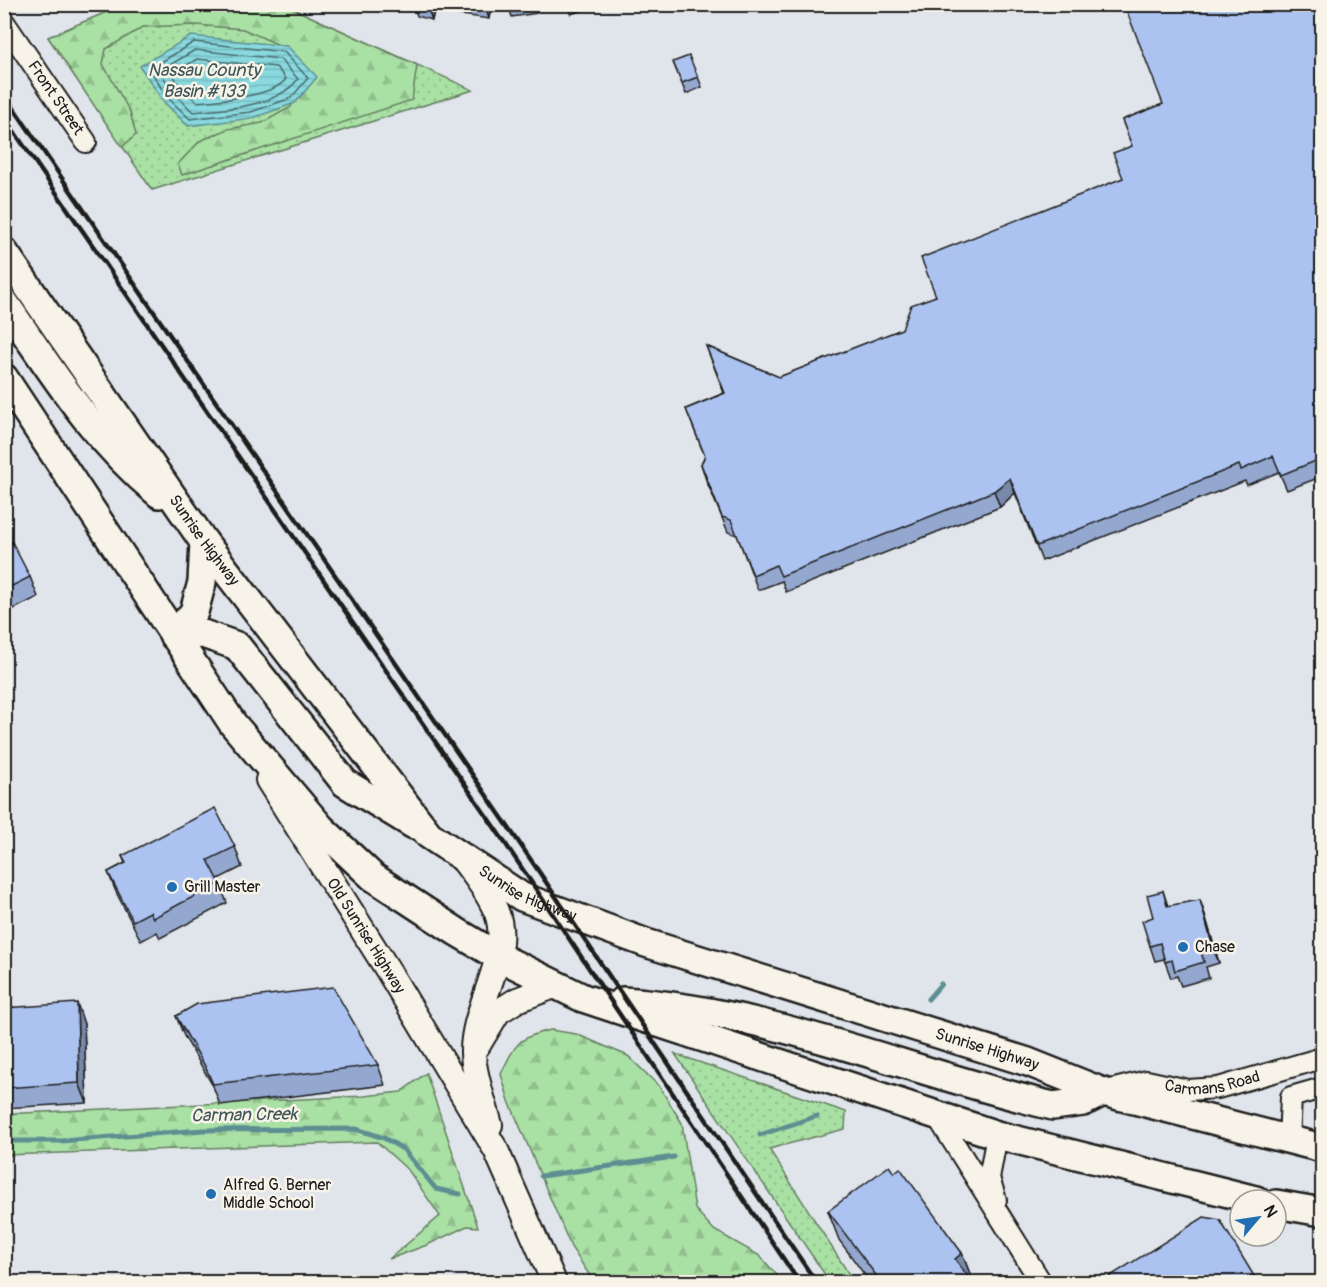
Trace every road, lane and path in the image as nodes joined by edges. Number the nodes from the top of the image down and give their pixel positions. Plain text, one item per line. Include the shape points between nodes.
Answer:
1 (4, 22) edge
2 (86, 142) dead end
3 (4, 252) edge
4 (4, 302) edge
5 (4, 378) edge
6 (183, 513) junction
7 (204, 542) junction
8 (174, 636) junction
9 (233, 723) junction
10 (429, 835) junction
11 (460, 855) junction
12 (499, 957) junction
13 (554, 986) junction
14 (583, 998) junction
15 (473, 1052) junction
16 (1323, 1058) edge
17 (1323, 1088) edge
18 (1103, 1092) junction
19 (937, 1116) junction
20 (997, 1135) junction
21 (1288, 1142) junction
22 (1323, 1148) edge
23 (496, 1150) junction
24 (1228, 1193) edge
25 (1288, 1206) edge
26 (1323, 1212) edge
27 (1002, 1220) junction
28 (554, 1282) edge
29 (1041, 1282) edge

1 - 2 street, Front Street
3 - 6 highway, Sunrise Highway
4 - 6 highway via 89,425 126,466
5 - 8 highway
6 - 7 highway, Sunrise Highway
7 - 8 highway via 202,582 194,612
7 - 10 highway, Sunrise Highway
8 - 9 highway
8 - 10 highway via 203,634 237,646 345,783
9 - 12 highway via 321,828 373,877
9 - 23 main road, Old Sunrise Highway
10 - 11 highway, Sunrise Highway
11 - 12 main road, Old Sunrise Highway via 497,913
11 - 18 highway, Sunrise Highway via 522,897 594,924 1028,1062
12 - 13 highway
12 - 15 main road, Old Sunrise Highway via 480,1008
13 - 14 highway
13 - 15 main road via 498,1012
14 - 18 highway via 710,1010 831,1040 1053,1106 1083,1102
14 - 19 highway
15 - 23 main road, Old Sunrise Highway
16 - 18 street, Carmans Road via 1218,1088 1188,1090 1147,1081
17 - 21 street via 1291,1097
18 - 21 highway, Sunrise Highway
19 - 20 highway
19 - 27 street
20 - 24 highway
20 - 27 street via 989,1178
21 - 22 highway, Sunrise Highway
23 - 28 main road, Old Sunrise Highway
25 - 26 highway
27 - 29 street

